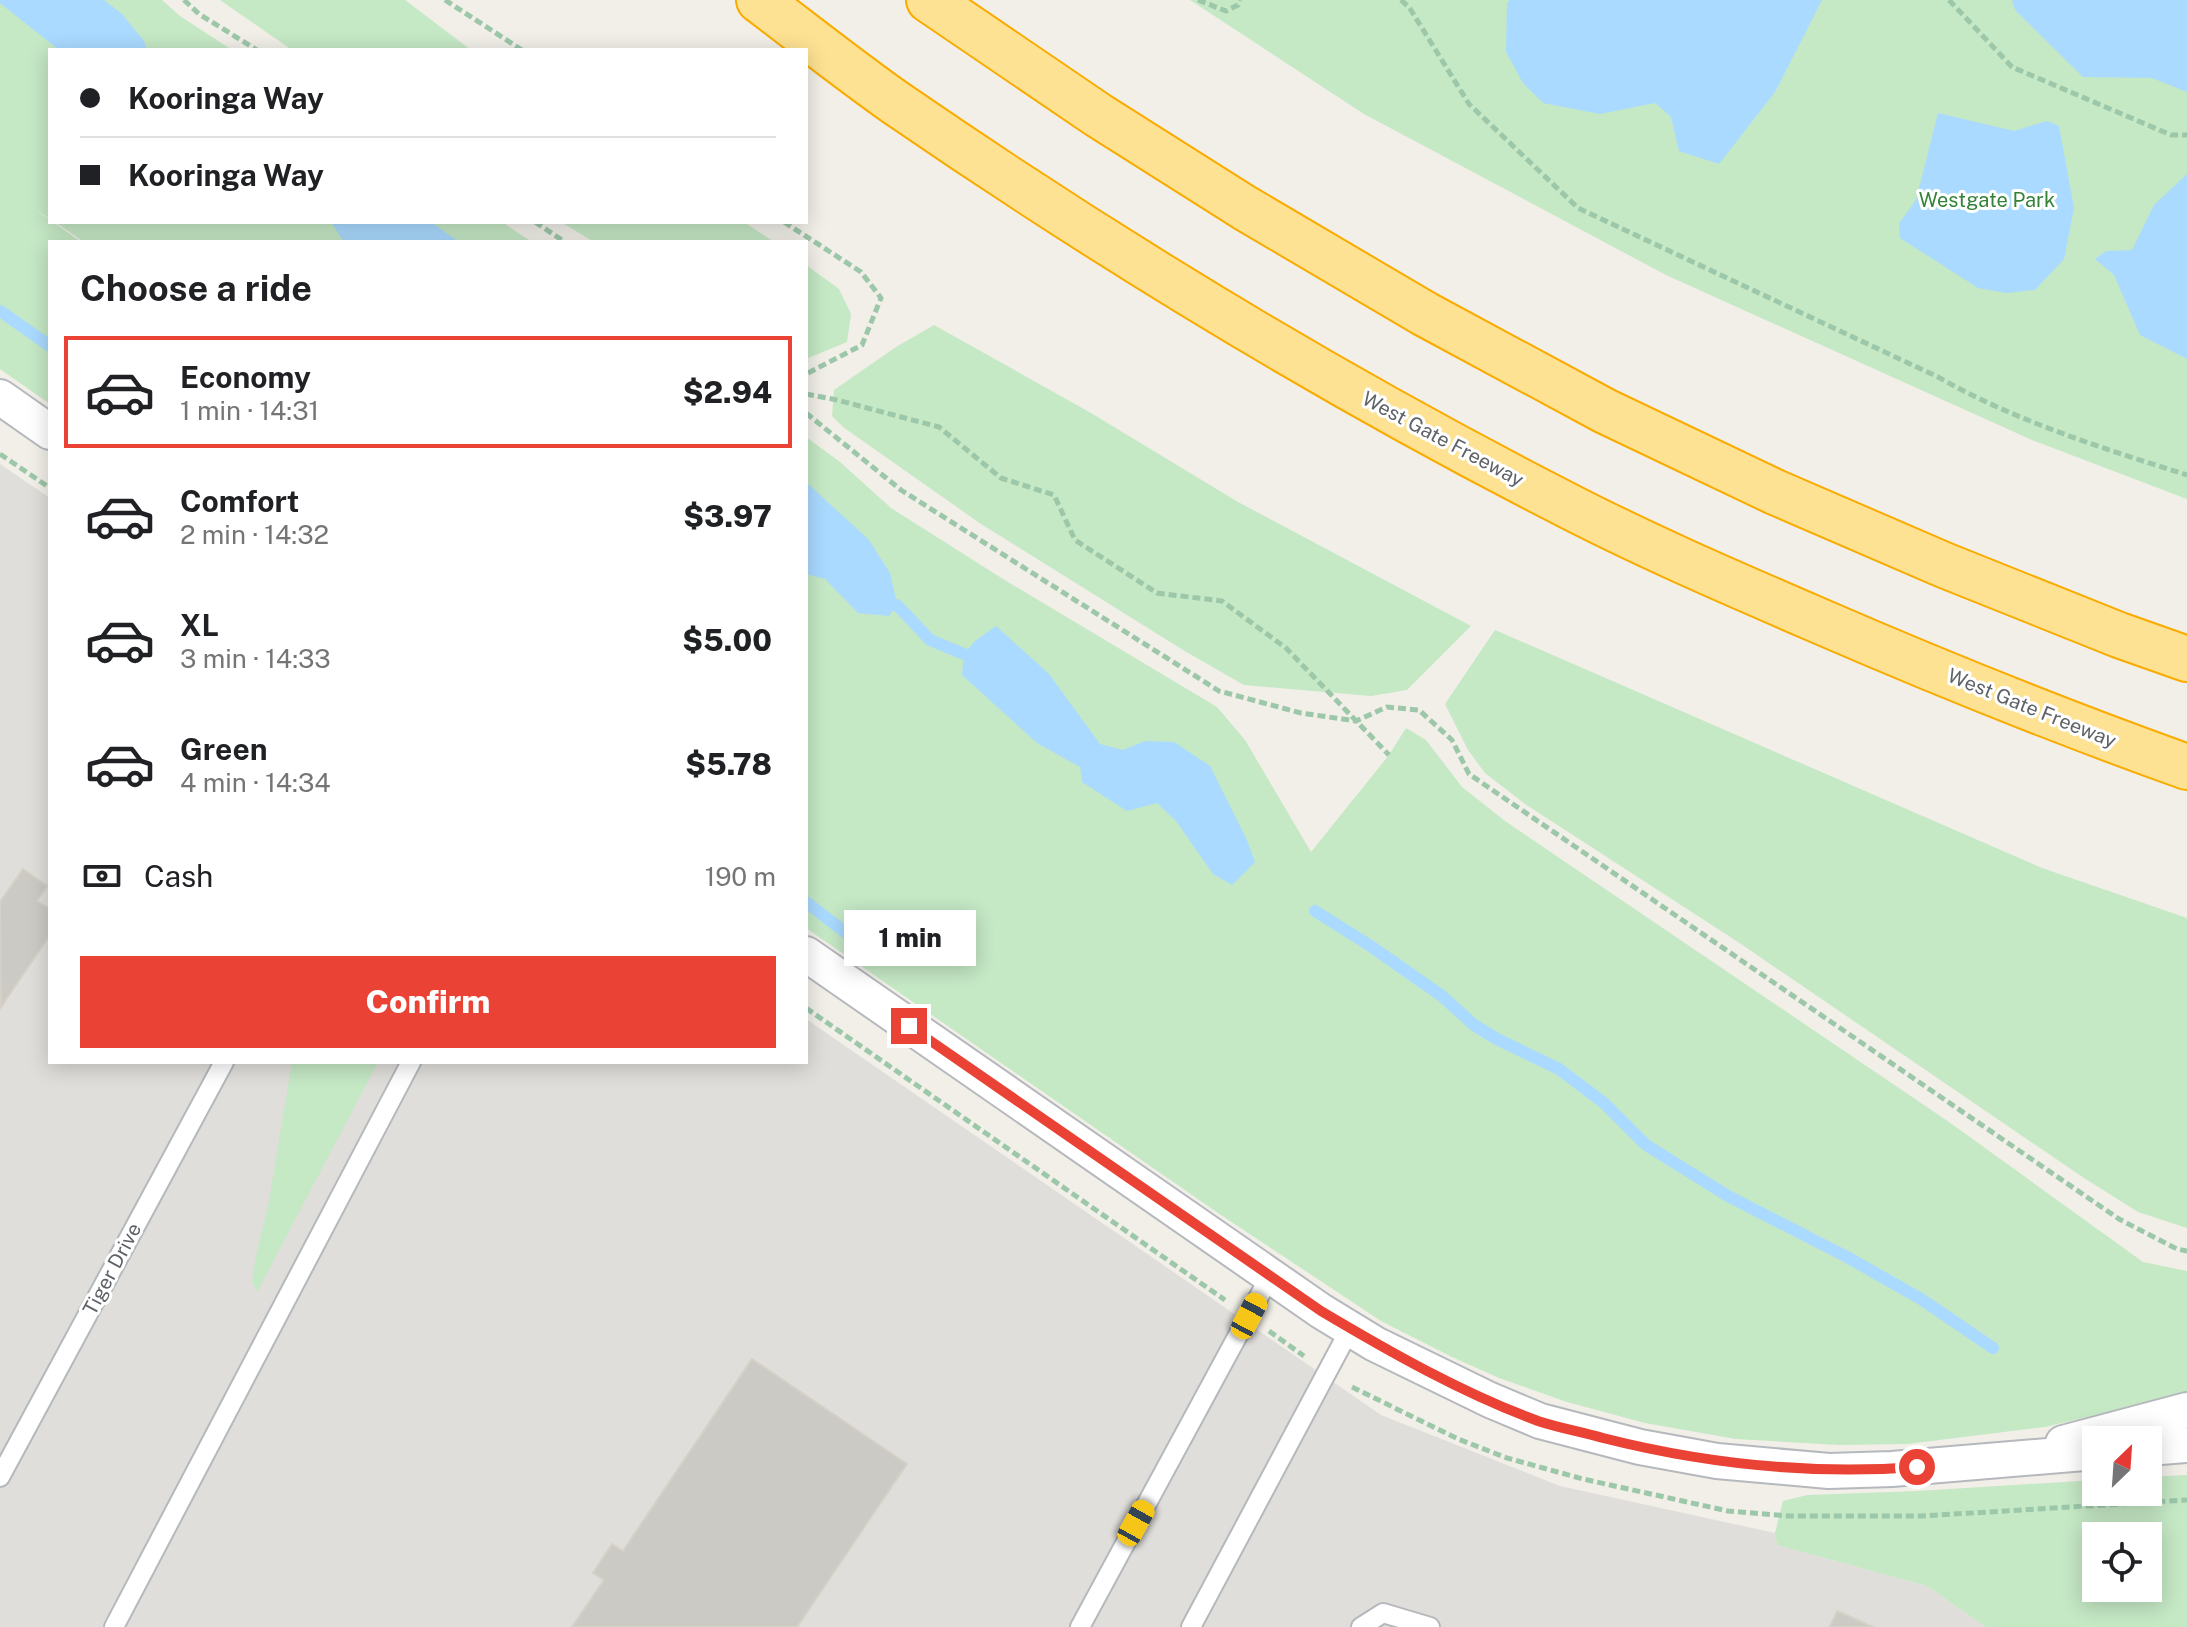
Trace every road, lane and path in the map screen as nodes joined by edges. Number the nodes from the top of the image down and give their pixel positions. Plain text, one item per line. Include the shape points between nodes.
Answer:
1 (184, 0) edge
2 (445, 0) edge
3 (759, 0) edge
4 (929, 0) edge
5 (1198, 0) edge
6 (1240, 0) edge
7 (1401, 0) edge
8 (1949, 0) edge
9 (254, 48) edge
10 (519, 48) edge
11 (2187, 135) edge
12 (538, 224) edge
13 (787, 224) edge
14 (562, 240) edge
15 (808, 373) edge
16 (808, 394) edge
17 (0, 397) edge
18 (808, 415) edge
19 (48, 431) edge
20 (0, 454) edge
21 (2187, 475) edge
22 (48, 487) edge
23 (2187, 659) edge
24 (1356, 721) junction
25 (1389, 755) dead end
26 (2187, 767) edge
27 (808, 955) edge
28 (223, 1064) edge
29 (410, 1064) edge
30 (2187, 1251) edge
31 (1270, 1276) junction
32 (1350, 1329) junction
33 (2187, 1410) edge
34 (2187, 1445) edge
35 (2162, 1447) edge
36 (2082, 1453) edge
37 (2000, 1459) junction
38 (0, 1477) edge
39 (114, 1627) edge
40 (1080, 1627) edge
41 (1191, 1627) edge
42 (1361, 1627) edge
43 (1430, 1627) edge

1 - 9 path
2 - 10 path
3 - 26 highway, West Gate Freeway via 893,101 1063,214 1359,394 1557,501 1891,652
4 - 23 highway via 1245,208 1605,411 1944,565
5 - 6 path via 1226,11
7 - 21 path via 1469,104 1578,208 1979,400
8 - 11 path via 2012,67 2171,135
12 - 14 path
13 - 15 path via 861,272 881,298 862,345
16 - 24 path via 939,427 1001,478 1054,495 1075,540 1157,593 1222,601 1286,648
17 - 19 street
18 - 24 path via 901,490 1219,691
20 - 22 path
24 - 25 path
24 - 30 path via 1387,707 1419,710 1452,740 1469,774 2119,1219
27 - 31 street
28 - 38 lane, Tiger Drive
29 - 39 lane
31 - 32 street
31 - 40 lane
32 - 37 street via 1540,1421 1640,1447 1717,1461 1829,1471
32 - 41 lane
33 - 37 street
34 - 35 street
36 - 37 street
42 - 43 lane via 1383,1613

